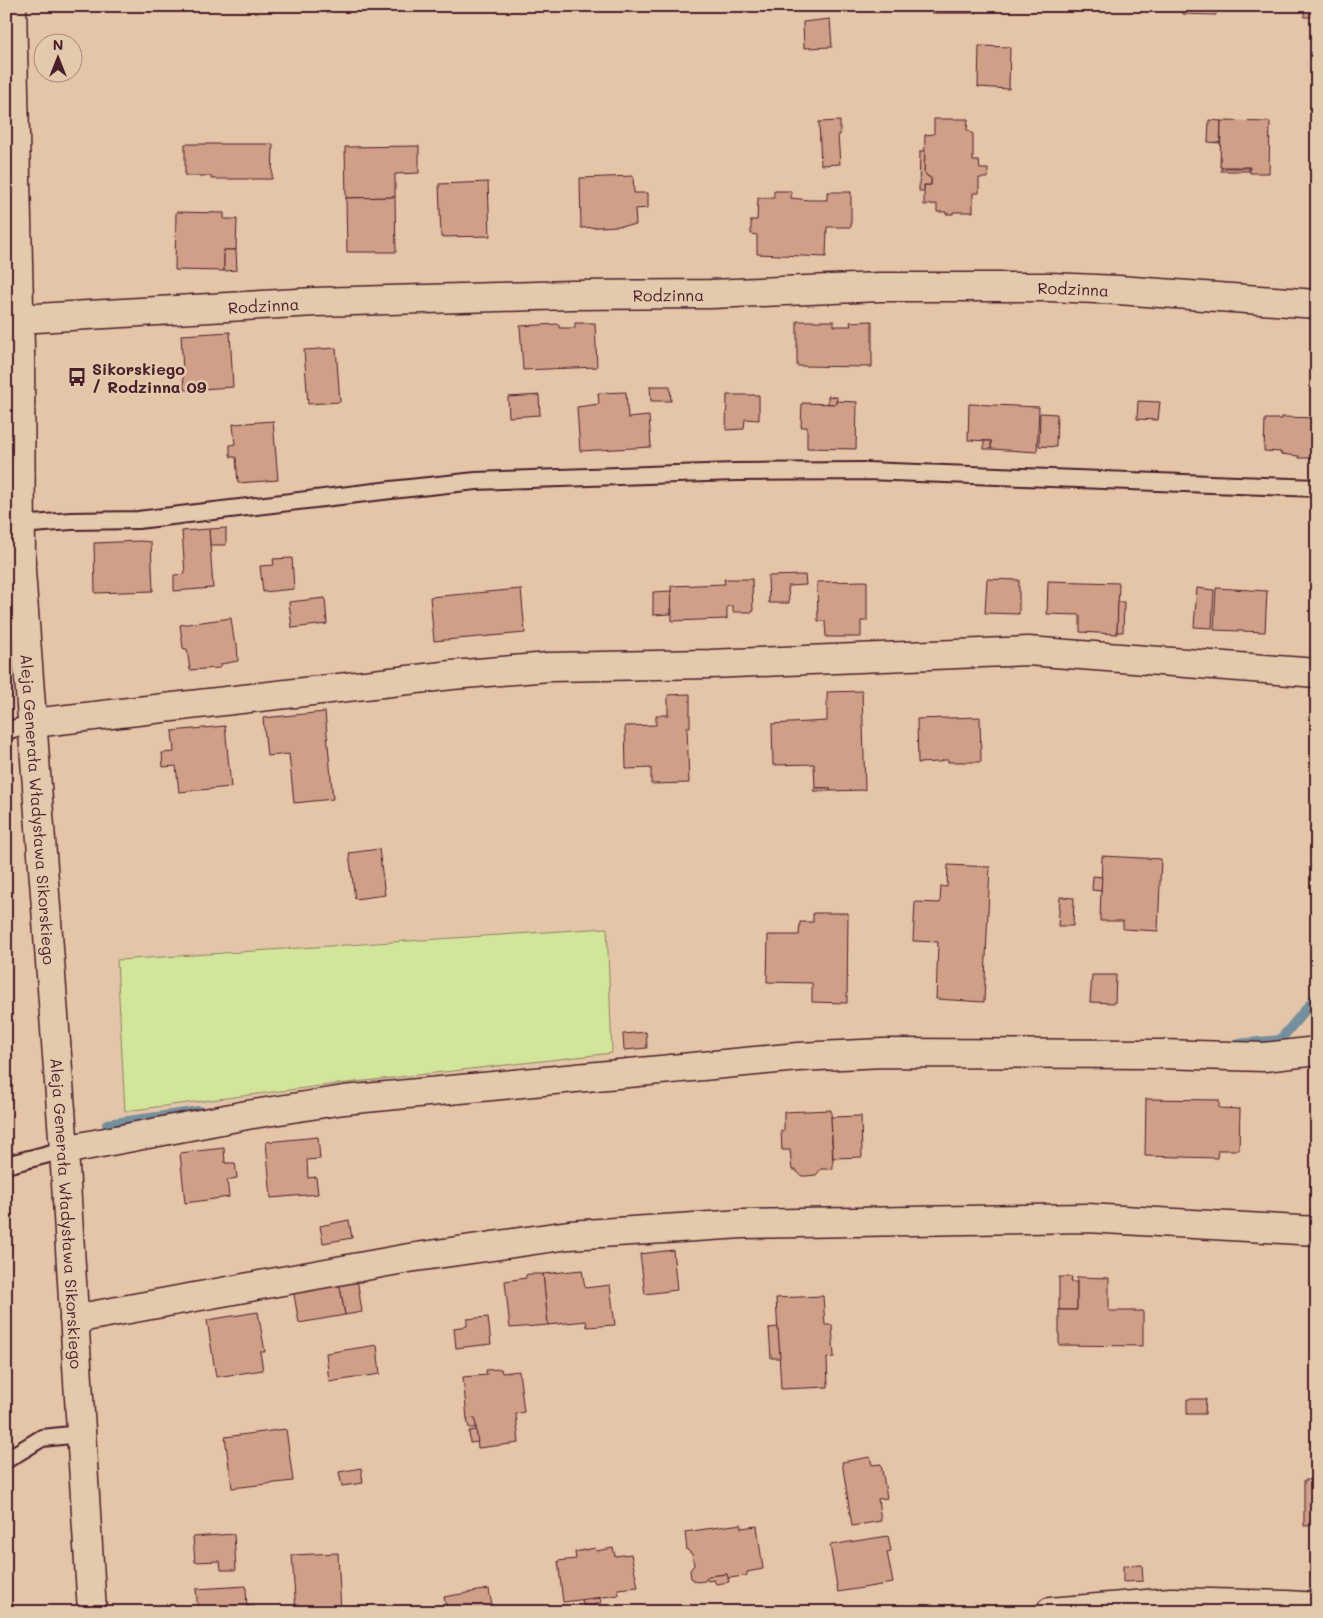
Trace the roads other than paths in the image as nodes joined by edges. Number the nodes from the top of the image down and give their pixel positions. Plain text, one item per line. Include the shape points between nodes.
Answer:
1 (12, 6) edge
2 (11, 165) edge
3 (1317, 304) edge
4 (19, 319) junction
5 (1317, 488) edge
6 (13, 527) edge
7 (1317, 673) edge
8 (33, 722) junction
9 (6, 731) edge
10 (1317, 1052) edge
11 (64, 1150) junction
12 (6, 1165) edge
13 (1317, 1231) edge
14 (74, 1319) junction
15 (81, 1434) junction
16 (6, 1460) edge
17 (1317, 1607) edge
18 (92, 1612) edge
19 (1050, 1612) edge

1 - 2 street, Aleja Generała Władysława Sikorskiego
2 - 4 street, Aleja Generała Władysława Sikorskiego
3 - 4 street, Rodzinna via 1108,289 880,287 711,294 572,294 325,301
4 - 6 street, Aleja Generała Władysława Sikorskiego
5 - 6 lane via 866,471 735,472 476,481 138,520
6 - 8 street, Aleja Generała Władysława Sikorskiego via 21,571
7 - 8 street via 1028,651 549,667
8 - 9 lane
8 - 11 street, Aleja Generała Władysława Sikorskiego
10 - 11 street via 1264,1057 884,1053 798,1056 344,1100
11 - 12 lane
11 - 14 street, Aleja Generała Władysława Sikorskiego
13 - 14 street via 1088,1218 742,1224 569,1235 409,1258
14 - 15 street, Aleja Generała Władysława Sikorskiego
15 - 16 lane via 42,1438
15 - 18 street, Aleja Generała Władysława Sikorskiego
17 - 19 street via 1171,1602

